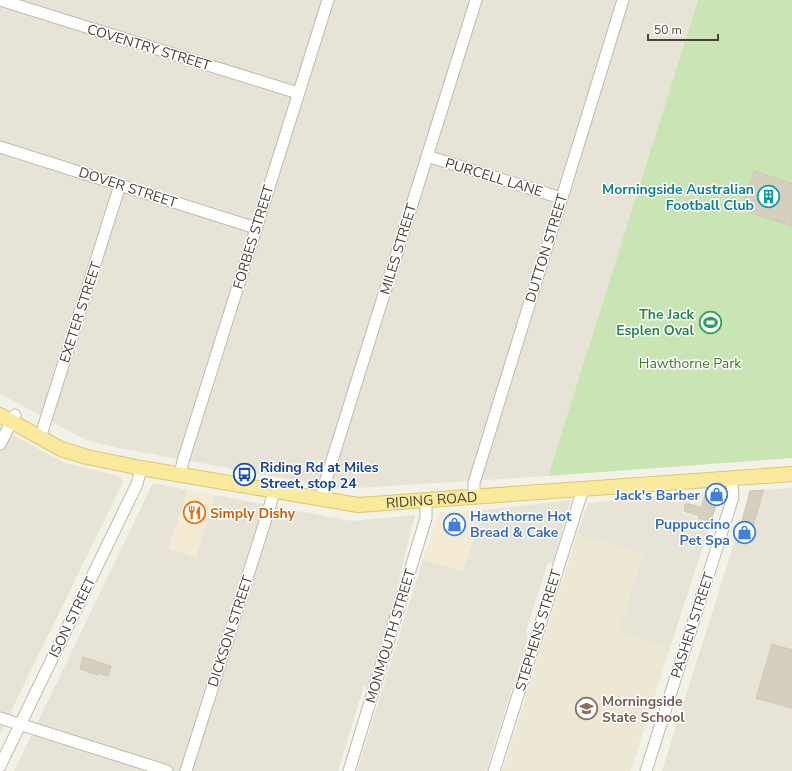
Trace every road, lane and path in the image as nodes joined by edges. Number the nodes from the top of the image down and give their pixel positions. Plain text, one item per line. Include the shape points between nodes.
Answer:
1 (0, 0) edge
2 (328, 0) edge
3 (476, 0) edge
4 (623, 0) edge
5 (298, 93) junction
6 (0, 147) edge
7 (427, 156) junction
8 (120, 185) junction
9 (561, 198) junction
10 (256, 228) junction
11 (0, 407) edge
12 (8, 417) edge
13 (42, 434) junction
14 (0, 444) edge
15 (141, 468) junction
16 (180, 474) junction
17 (792, 474) edge
18 (732, 479) junction
19 (582, 489) junction
20 (274, 491) junction
21 (474, 497) junction
22 (320, 499) junction
23 (426, 500) junction
24 (0, 718) edge
25 (20, 724) junction
26 (0, 766) edge
27 (167, 771) edge
28 (186, 771) edge
29 (349, 771) edge
30 (494, 771) edge
31 (646, 771) edge

1 - 5 street, COVENTRY STREET
2 - 5 street, FORBES STREET
3 - 7 street, MILES STREET
4 - 9 street, DUTTON STREET
5 - 10 street, FORBES STREET
6 - 8 street, DOVER STREET
7 - 9 street, PURCELL LANE
7 - 22 street, MILES STREET
8 - 10 street, DOVER STREET
8 - 13 street, EXETER STREET
9 - 21 street, DUTTON STREET via 474,483
10 - 16 street, FORBES STREET
11 - 12 main road, RIDING ROAD
12 - 13 main road, RIDING ROAD
12 - 14 street
13 - 15 main road, RIDING ROAD via 60,449
15 - 16 main road, RIDING ROAD
15 - 25 street, ISON STREET via 137,484
16 - 20 main road, RIDING ROAD
17 - 18 main road, RIDING ROAD
18 - 19 main road, RIDING ROAD
18 - 31 street, PASHEN STREET via 733,497
19 - 21 main road, RIDING ROAD
19 - 30 street, STEPHENS STREET
20 - 22 main road, RIDING ROAD
20 - 28 street, DICKSON STREET
21 - 23 main road, RIDING ROAD
22 - 23 main road, RIDING ROAD via 358,505
23 - 29 street, MONMOUTH STREET via 426,518
24 - 25 street
25 - 26 street, ISON STREET
25 - 27 street

